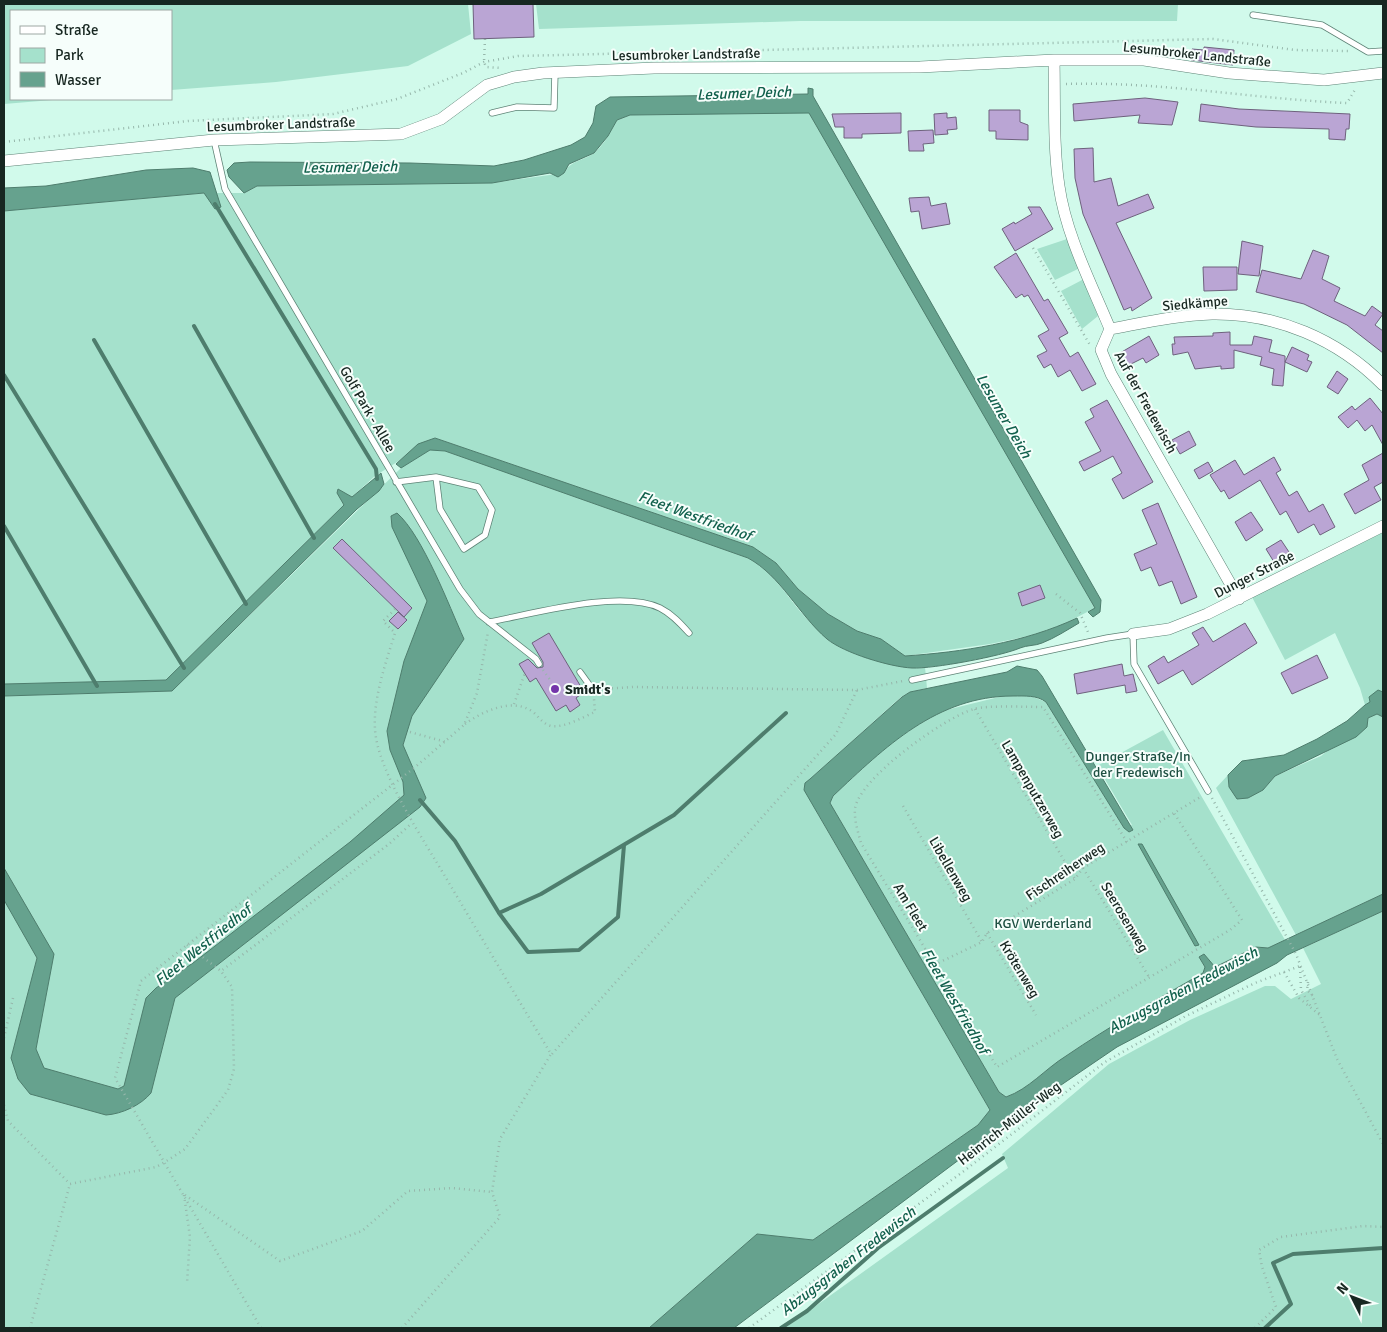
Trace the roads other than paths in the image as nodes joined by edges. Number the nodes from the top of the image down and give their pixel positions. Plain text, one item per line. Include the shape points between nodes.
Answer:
1 (1253, 15) dead end
2 (1383, 51) edge
3 (1054, 60) junction
4 (555, 73) junction
5 (1383, 73) edge
6 (492, 113) dead end
7 (214, 140) junction
8 (4, 161) edge
9 (1110, 329) junction
10 (1383, 385) edge
11 (436, 477) junction
12 (396, 482) junction
13 (1383, 526) edge
14 (1239, 599) junction
15 (489, 622) junction
16 (689, 633) dead end
17 (1133, 634) junction
18 (539, 664) dead end
19 (580, 672) dead end
20 (912, 680) road end
21 (593, 690) road end
22 (1208, 792) road end

1 - 2 lane via 1322,25 1368,52
3 - 4 street, Lesumbroker Landstraße via 920,67 654,68
3 - 5 street, Lesumbroker Landstraße via 1144,60 1229,73 1324,80
3 - 9 street via 1059,187 1071,233
4 - 6 lane via 554,108 517,107
4 - 7 street, Lesumbroker Landstraße via 514,77 487,85 441,120 401,134
7 - 8 street, Lesumbroker Landstraße
7 - 12 lane, Golf Park - Allee via 225,190
9 - 10 street, Siedkämpe via 1210,314 1270,320 1332,344
9 - 14 street, Auf der Fredewisch via 1101,350 1112,374
11 - 11 lane via 478,486 492,510 485,535 464,548 440,509
11 - 12 lane
12 - 15 lane, Golf Park - Allee via 460,589 478,614
13 - 14 street, Dunger Straße
14 - 17 street, Dunger Straße via 1169,629
15 - 16 lane via 624,600 660,608
15 - 18 lane, Golf Park - Allee
17 - 20 lane
17 - 22 lane via 1134,664
19 - 21 lane

